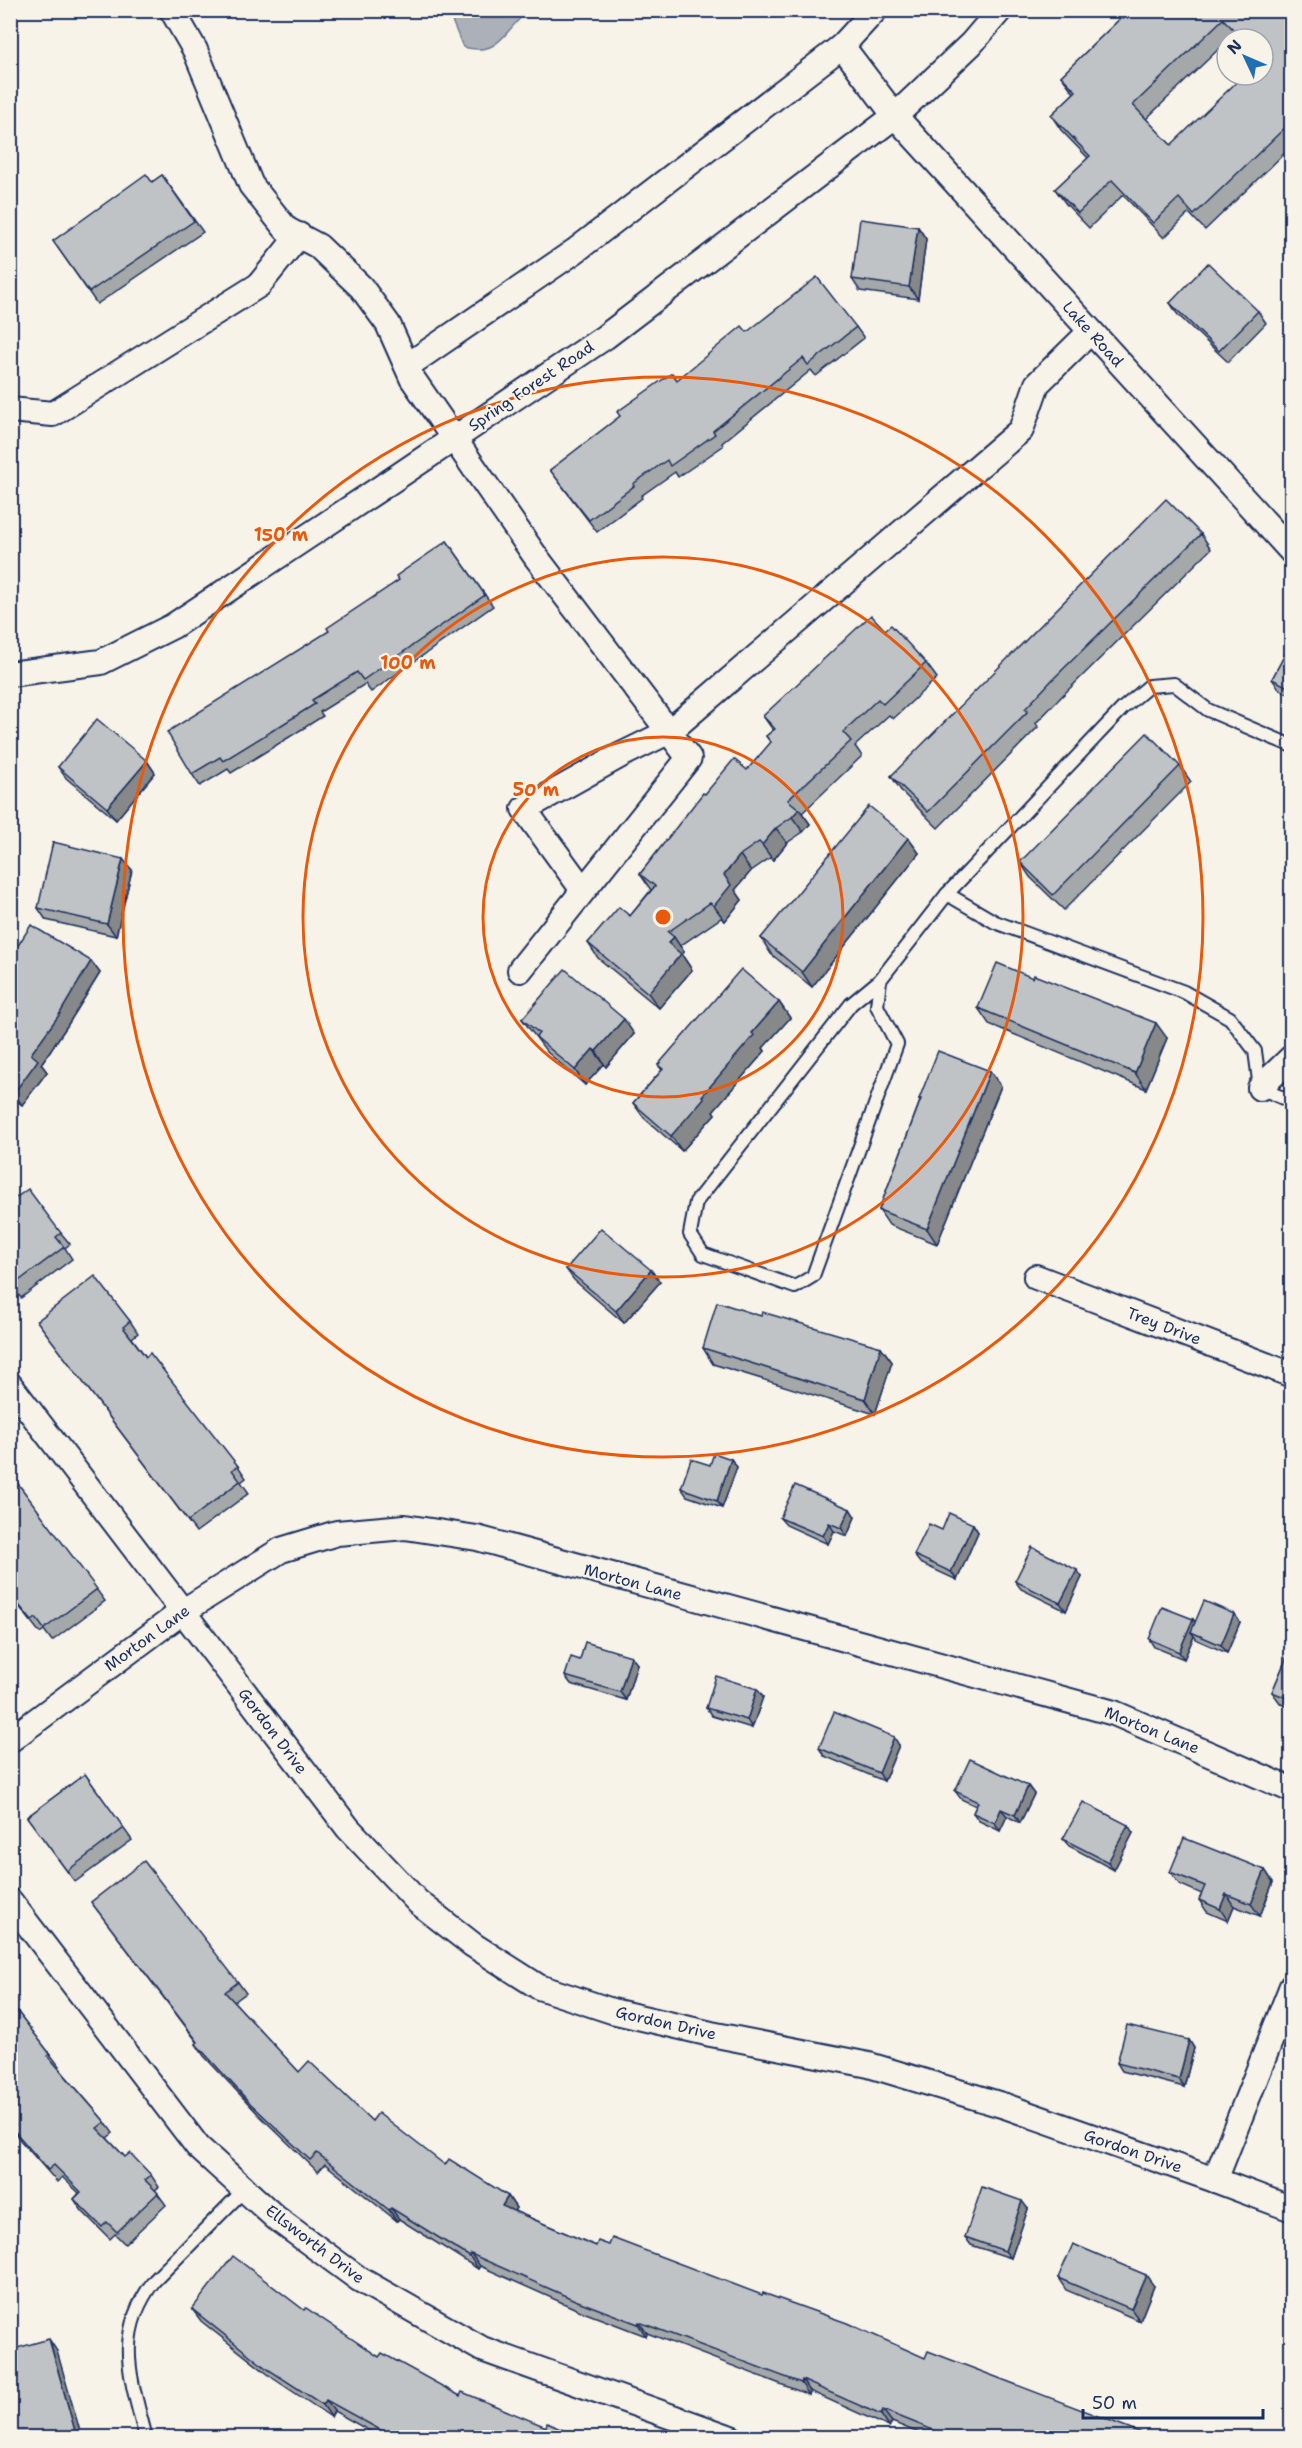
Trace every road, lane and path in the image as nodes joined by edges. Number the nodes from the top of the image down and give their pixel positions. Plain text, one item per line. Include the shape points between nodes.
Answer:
1 (172, 10) edge
2 (876, 10) edge
3 (1000, 10) edge
4 (842, 46) junction
5 (895, 116) junction
6 (298, 235) junction
7 (1090, 332) junction
8 (407, 366) junction
9 (10, 410) edge
10 (453, 438) junction
11 (1292, 552) edge
12 (10, 674) edge
13 (670, 731) junction
14 (1292, 747) edge
15 (583, 890) junction
16 (947, 894) junction
17 (520, 970) dead end
18 (880, 980) junction
19 (1292, 1057) edge
20 (1260, 1088) junction
21 (1292, 1102) edge
22 (1036, 1277) dead end
23 (1292, 1375) edge
24 (10, 1385) edge
25 (182, 1611) junction
26 (10, 1740) edge
27 (1292, 1790) edge
28 (10, 1901) edge
29 (1292, 1986) edge
30 (1215, 2180) junction
31 (245, 2189) junction
32 (1292, 2209) edge
33 (146, 2438) edge
34 (731, 2438) edge

1 - 6 street via 195,50 251,185 286,229
2 - 4 street
3 - 5 street, Spring Forest Road via 971,44
4 - 5 street, Lake Road
4 - 8 street via 575,251
5 - 7 street, Lake Road
5 - 10 street, Spring Forest Road via 605,337
6 - 8 street via 318,246 361,287 388,324
6 - 9 street via 259,285 54,414
7 - 11 street, Lake Road
7 - 13 street via 1036,384 1021,430
8 - 10 street
10 - 12 street, Spring Forest Road via 173,626 101,662
10 - 13 street via 536,557
13 - 15 street via 689,758
13 - 15 street via 524,809
14 - 16 lane via 1208,710 1174,684 1149,686 1123,708
15 - 17 street
16 - 18 lane
16 - 20 lane via 994,922 1184,992 1230,1018 1255,1051
18 - 18 lane via 877,1006 897,1044 813,1276 795,1287 703,1254 690,1234 696,1202 851,1004
19 - 20 street
20 - 21 lane
22 - 23 street, Trey Drive
24 - 25 street, Gordon Drive
25 - 26 street, Morton Lane
25 - 27 street, Morton Lane via 281,1550 337,1533 405,1527 477,1538 1114,1713
25 - 30 street, Gordon Drive via 348,1828 410,1894 473,1945 539,1987 612,2012 869,2065 1005,2106
28 - 31 street, Ellsworth Drive via 198,2147
29 - 30 street
30 - 32 street, Gordon Drive
31 - 33 lane via 154,2281 135,2311 129,2329 129,2354
31 - 34 street, Ellsworth Drive via 276,2218 359,2279 482,2349

